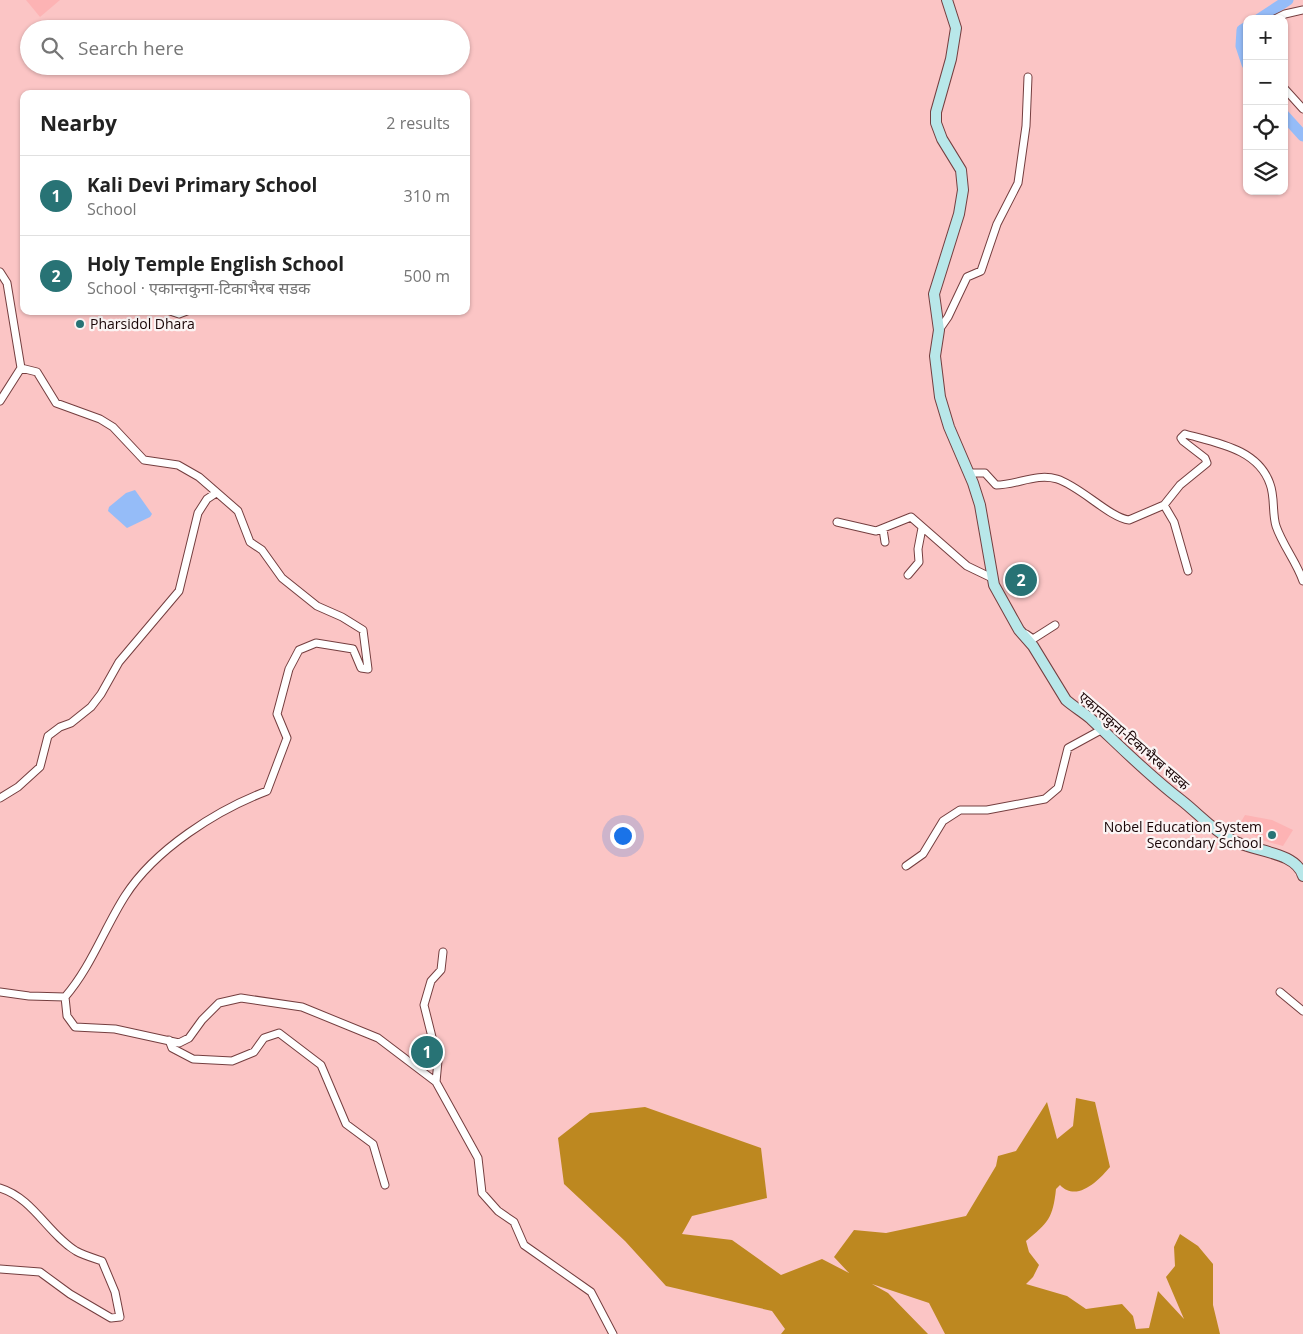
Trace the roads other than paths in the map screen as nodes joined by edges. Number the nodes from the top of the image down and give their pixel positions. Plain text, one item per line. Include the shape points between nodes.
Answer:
1 (947, 0) edge
2 (1303, 10) edge
3 (1283, 15) edge
4 (1028, 78) dead end
5 (1288, 92) edge
6 (1303, 109) edge
7 (0, 272) edge
8 (939, 330) junction
9 (21, 368) junction
10 (0, 401) edge
11 (969, 474) junction
12 (216, 492) junction
13 (1164, 505) junction
14 (837, 522) dead end
15 (922, 528) junction
16 (883, 529) junction
17 (885, 542) dead end
18 (1188, 571) dead end
19 (908, 575) dead end
20 (992, 578) junction
21 (1303, 581) edge
22 (1056, 624) dead end
23 (1019, 630) junction
24 (1101, 730) junction
25 (0, 798) edge
26 (906, 866) dead end
27 (1303, 876) edge
28 (443, 952) dead end
29 (0, 992) edge
30 (1280, 992) dead end
31 (65, 996) junction
32 (1303, 1011) edge
33 (169, 1040) junction
34 (436, 1082) junction
35 (385, 1185) dead end
36 (0, 1188) edge
37 (0, 1269) edge
38 (613, 1334) edge

1 - 8 main road, एकान्तकुना-टिकाभैरब सडक via 956,28 936,123 961,170 963,190 959,214 936,284
2 - 3 street
4 - 8 street via 1022,167 1014,195 997,224 981,271 967,277
5 - 6 street
7 - 9 street via 7,283
8 - 11 main road, एकान्तकुना-टिकाभैरब सडक via 935,356 940,397
9 - 10 street
9 - 12 street via 37,372 56,402 113,427 144,460 178,465
11 - 13 street via 985,473 996,485 1041,477 1058,480 1125,520
11 - 20 main road, एकान्तकुना-टिकाभैरब सडक via 980,505
12 - 25 street via 198,513 178,590 119,662 90,707 48,736 40,767
12 - 31 street via 238,511 250,542 262,550 282,578 317,606 363,630 368,669 361,668 353,649 316,643 299,650 289,669 277,714 287,738 267,791 236,803 188,834 150,866 126,894 78,981
13 - 18 street via 1174,522
13 - 21 street via 1180,485 1207,463 1183,441 1182,435 1238,450 1257,462 1270,484 1276,524
14 - 16 street via 873,531
15 - 16 street via 911,517
15 - 19 street via 919,562
15 - 20 street via 967,566
16 - 17 street
20 - 23 main road, एकान्तकुना-टिकाभैरब सडक
22 - 23 street via 1033,639
23 - 24 main road, एकान्तकुना-टिकाभैरब सडक via 1033,646 1066,700
24 - 26 street via 1068,748 1058,788 1045,799 987,810 960,810 944,821 923,854
24 - 27 main road, एकान्तकुना-टिकाभैरब सडक via 1145,773 1216,832 1239,845 1290,859 1301,868
28 - 34 street via 441,970 431,981 424,1005 438,1061
29 - 31 street
30 - 32 street
31 - 33 street via 67,1016 75,1027 115,1029
33 - 34 street via 179,1043 190,1038 219,1002 242,998 267,1000 302,1007 378,1038
33 - 35 street via 172,1048 193,1060 232,1061 254,1052 264,1038 279,1033 321,1065 346,1124 373,1144
34 - 38 street via 478,1158 482,1193 498,1211 514,1222 524,1245 591,1292
36 - 37 street via 30,1206 76,1251 102,1261 115,1292 120,1317 111,1318 40,1272

